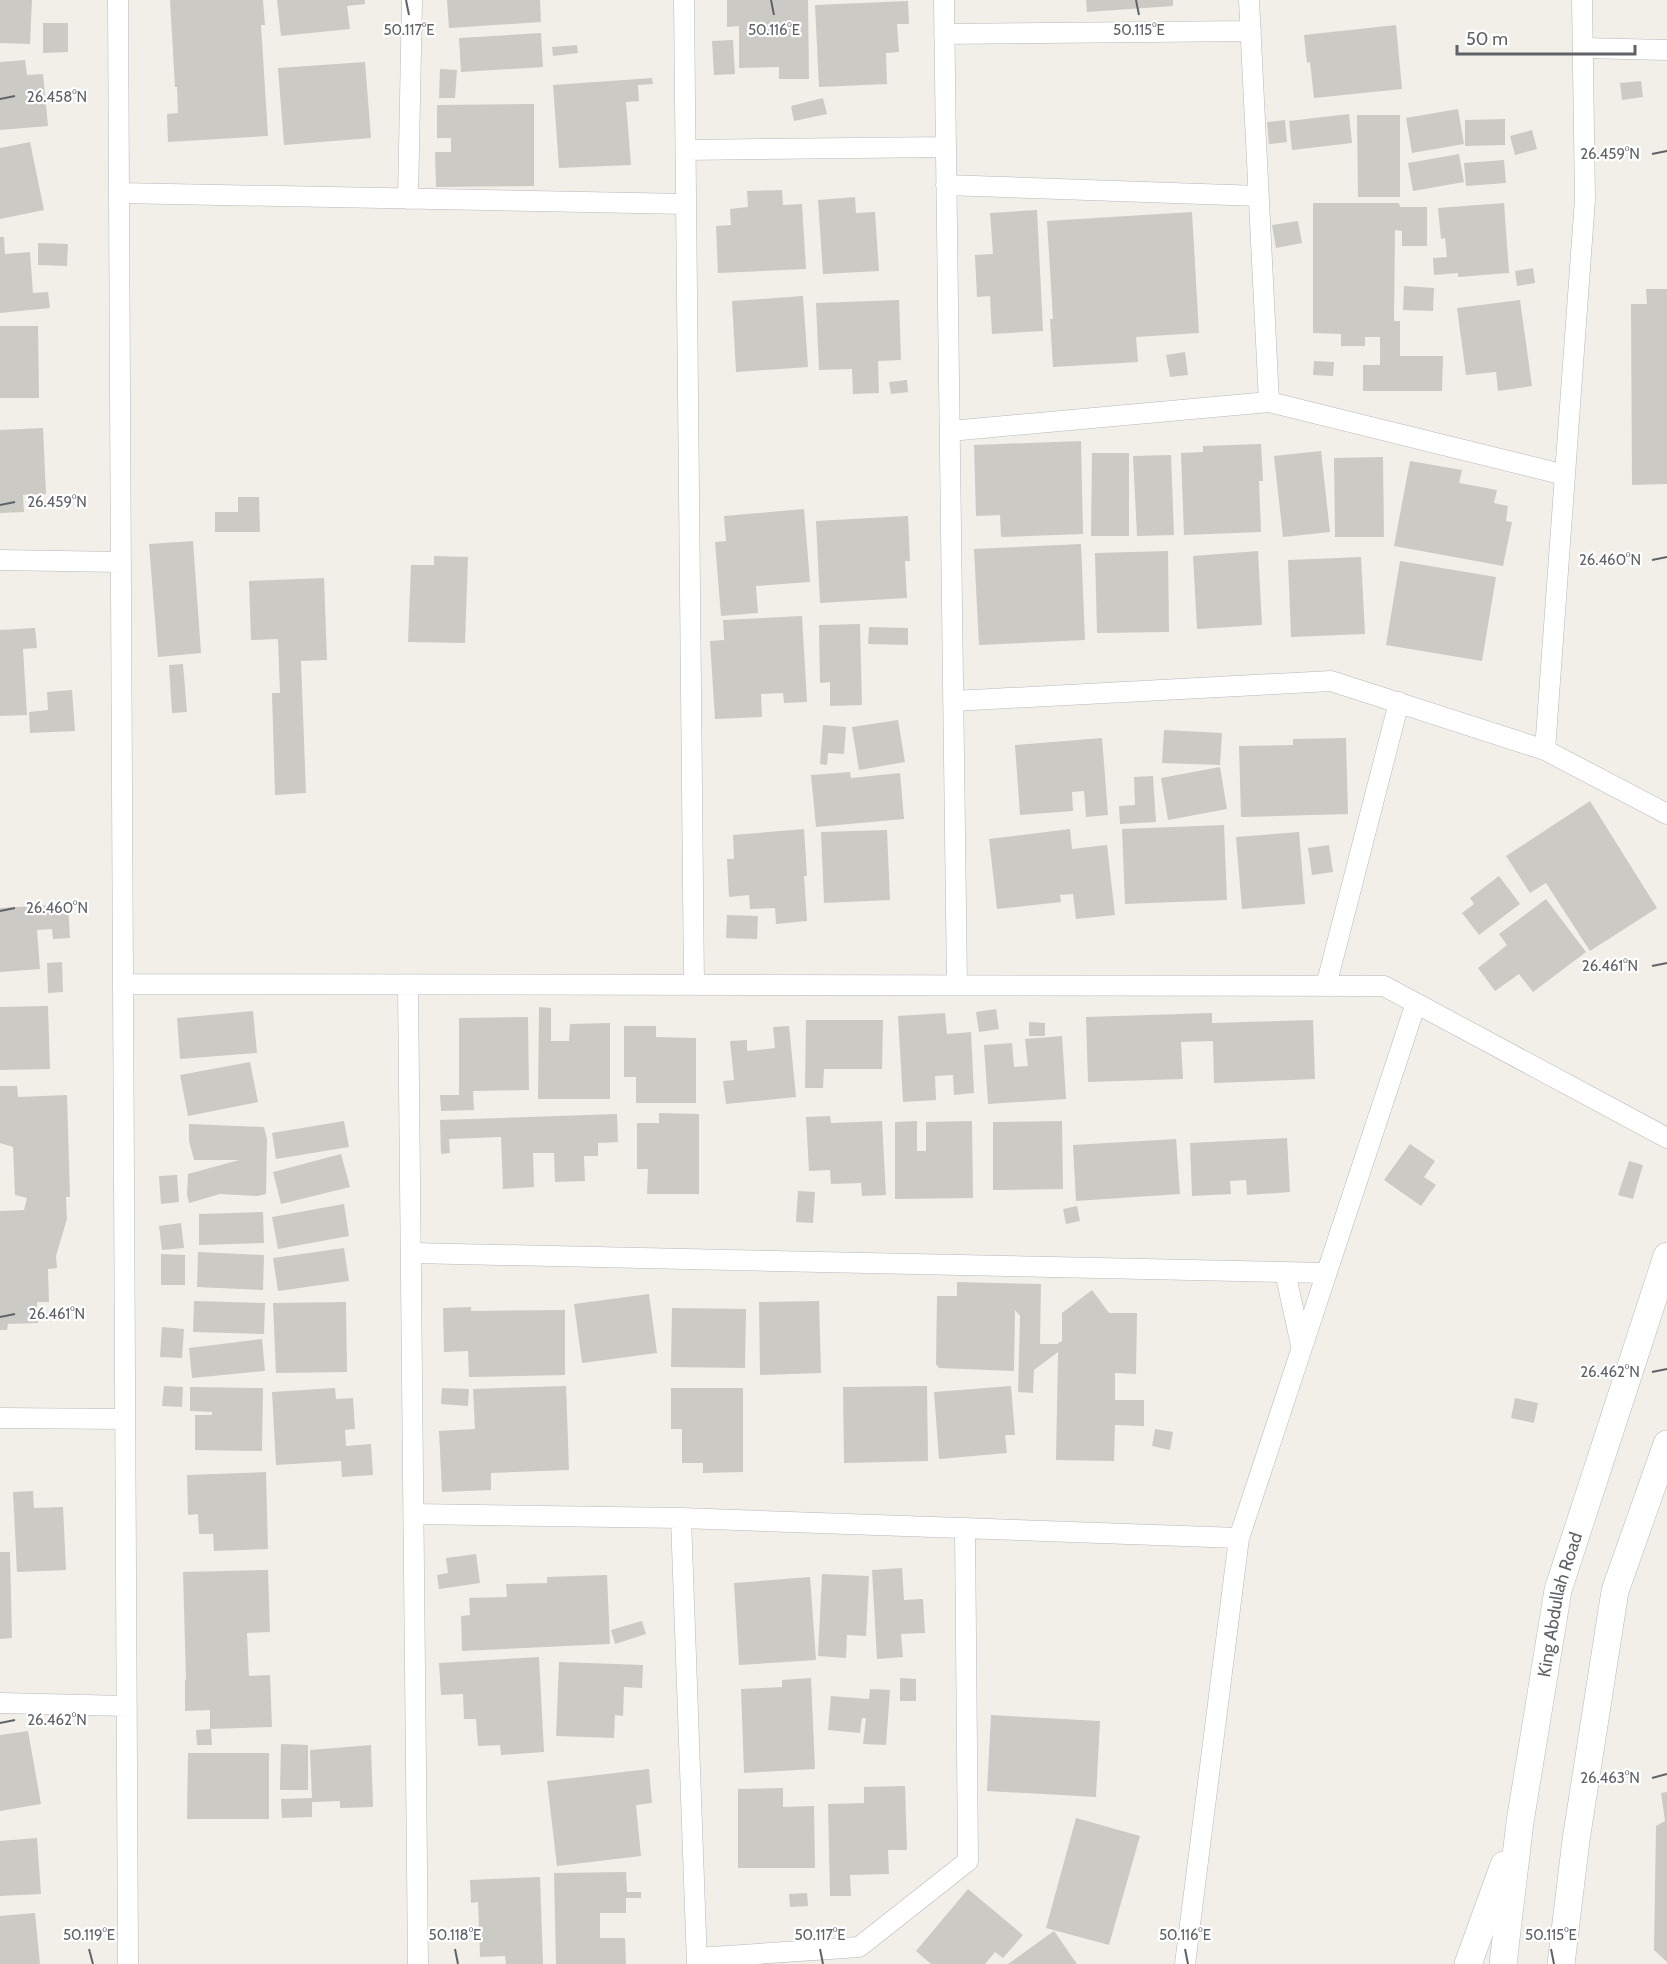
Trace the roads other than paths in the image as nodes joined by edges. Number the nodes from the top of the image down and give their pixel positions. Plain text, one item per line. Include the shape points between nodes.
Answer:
1 (118, 0) edge
2 (412, 0) edge
3 (684, 0) edge
4 (944, 0) edge
5 (1249, 0) edge
6 (1582, 0) edge
7 (1251, 31) junction
8 (944, 34) junction
9 (1583, 48) junction
10 (1667, 50) edge
11 (946, 147) junction
12 (686, 150) junction
13 (946, 185) junction
14 (119, 193) junction
15 (1259, 196) junction
16 (408, 198) junction
17 (686, 204) junction
18 (1269, 402) junction
19 (950, 431) junction
20 (1565, 475) junction
21 (0, 560) edge
22 (121, 561) junction
23 (953, 701) junction
24 (1400, 702) junction
25 (1545, 750) junction
26 (1667, 814) edge
27 (123, 984) junction
28 (408, 985) junction
29 (694, 985) junction
30 (957, 985) junction
31 (1326, 986) junction
32 (1416, 1004) junction
33 (1667, 1138) edge
34 (412, 1253) junction
35 (1667, 1256) edge
36 (1285, 1272) junction
37 (1326, 1273) junction
38 (1301, 1347) junction
39 (0, 1418) edge
40 (125, 1419) junction
41 (1667, 1444) edge
42 (415, 1514) junction
43 (681, 1518) junction
44 (965, 1528) junction
45 (1239, 1538) junction
46 (0, 1703) edge
47 (127, 1706) junction
48 (1520, 1822) junction
49 (697, 1961) edge
50 (128, 1964) edge
51 (418, 1964) edge
52 (1185, 1964) edge
53 (1468, 1964) edge
54 (1503, 1964) edge
55 (1561, 1964) edge

1 - 14 street
2 - 16 street
3 - 12 street
4 - 8 street
5 - 7 street
6 - 9 street
7 - 8 street
7 - 15 street
8 - 11 street
9 - 10 street
9 - 20 street via 1585,198
11 - 12 street
11 - 13 street
12 - 17 street
13 - 15 street
13 - 19 street
14 - 16 street
14 - 22 street
15 - 18 street
16 - 17 street
17 - 29 street
18 - 19 street
18 - 20 street
19 - 23 street
20 - 25 street
21 - 22 street
22 - 27 street
23 - 24 street via 1331,681
23 - 30 street
24 - 25 street
24 - 31 street
25 - 26 street
27 - 28 street
27 - 40 street
28 - 29 street
28 - 34 street
29 - 30 street
30 - 31 street
31 - 32 street via 1384,986
32 - 33 street
32 - 37 street
34 - 36 street
34 - 42 street
35 - 48 street, King Abdullah Road via 1558,1590
36 - 37 street
36 - 38 street
37 - 38 street
38 - 45 street
39 - 40 street
40 - 47 street
41 - 55 street via 1616,1591 1578,1828
42 - 43 street
42 - 51 street
43 - 44 street
43 - 49 street
44 - 45 street
44 - 49 street via 968,1861 859,1947
45 - 52 street
46 - 47 street
47 - 50 street
48 - 53 street
48 - 54 street, King Abdullah Road

